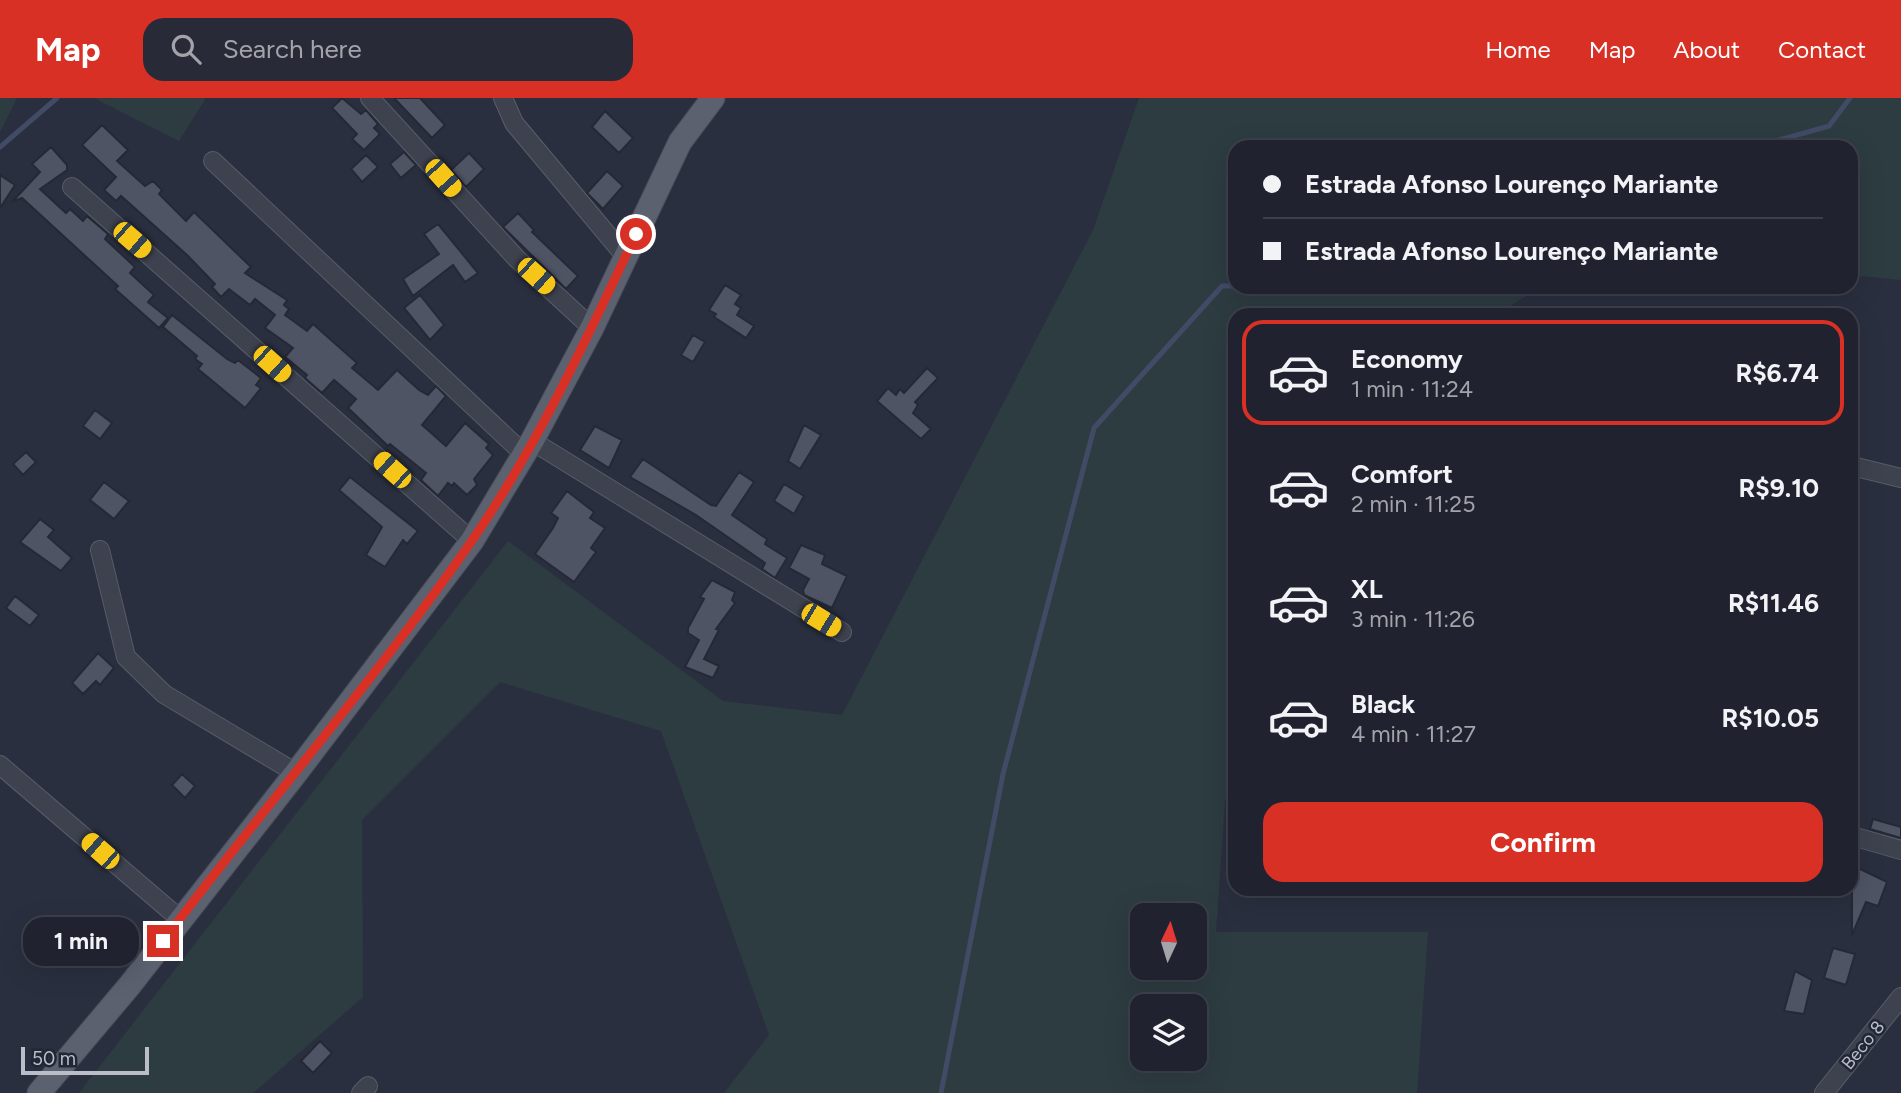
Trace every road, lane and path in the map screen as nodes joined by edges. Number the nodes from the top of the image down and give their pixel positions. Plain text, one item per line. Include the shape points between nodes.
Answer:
1 (370, 98) edge
2 (503, 98) edge
3 (713, 98) edge
4 (213, 161) dead end
5 (72, 187) dead end
6 (626, 257) junction
7 (592, 328) junction
8 (528, 447) junction
9 (1858, 467) edge
10 (1901, 478) edge
11 (472, 541) junction
12 (100, 550) dead end
13 (842, 632) dead end
14 (0, 765) edge
15 (296, 774) junction
16 (1858, 838) edge
17 (1901, 850) edge
18 (180, 919) junction
19 (1901, 997) edge
20 (39, 1093) edge
21 (1824, 1093) edge

1 - 7 street via 517,259
2 - 6 street via 514,123
3 - 6 main road via 680,142
4 - 8 street
5 - 11 street
6 - 7 main road
7 - 8 main road
8 - 11 main road
8 - 13 street
9 - 10 street
11 - 15 main road
12 - 15 street via 126,657 164,694
14 - 18 street
15 - 18 main road
16 - 17 street
18 - 20 main road
19 - 21 street, Beco 8

